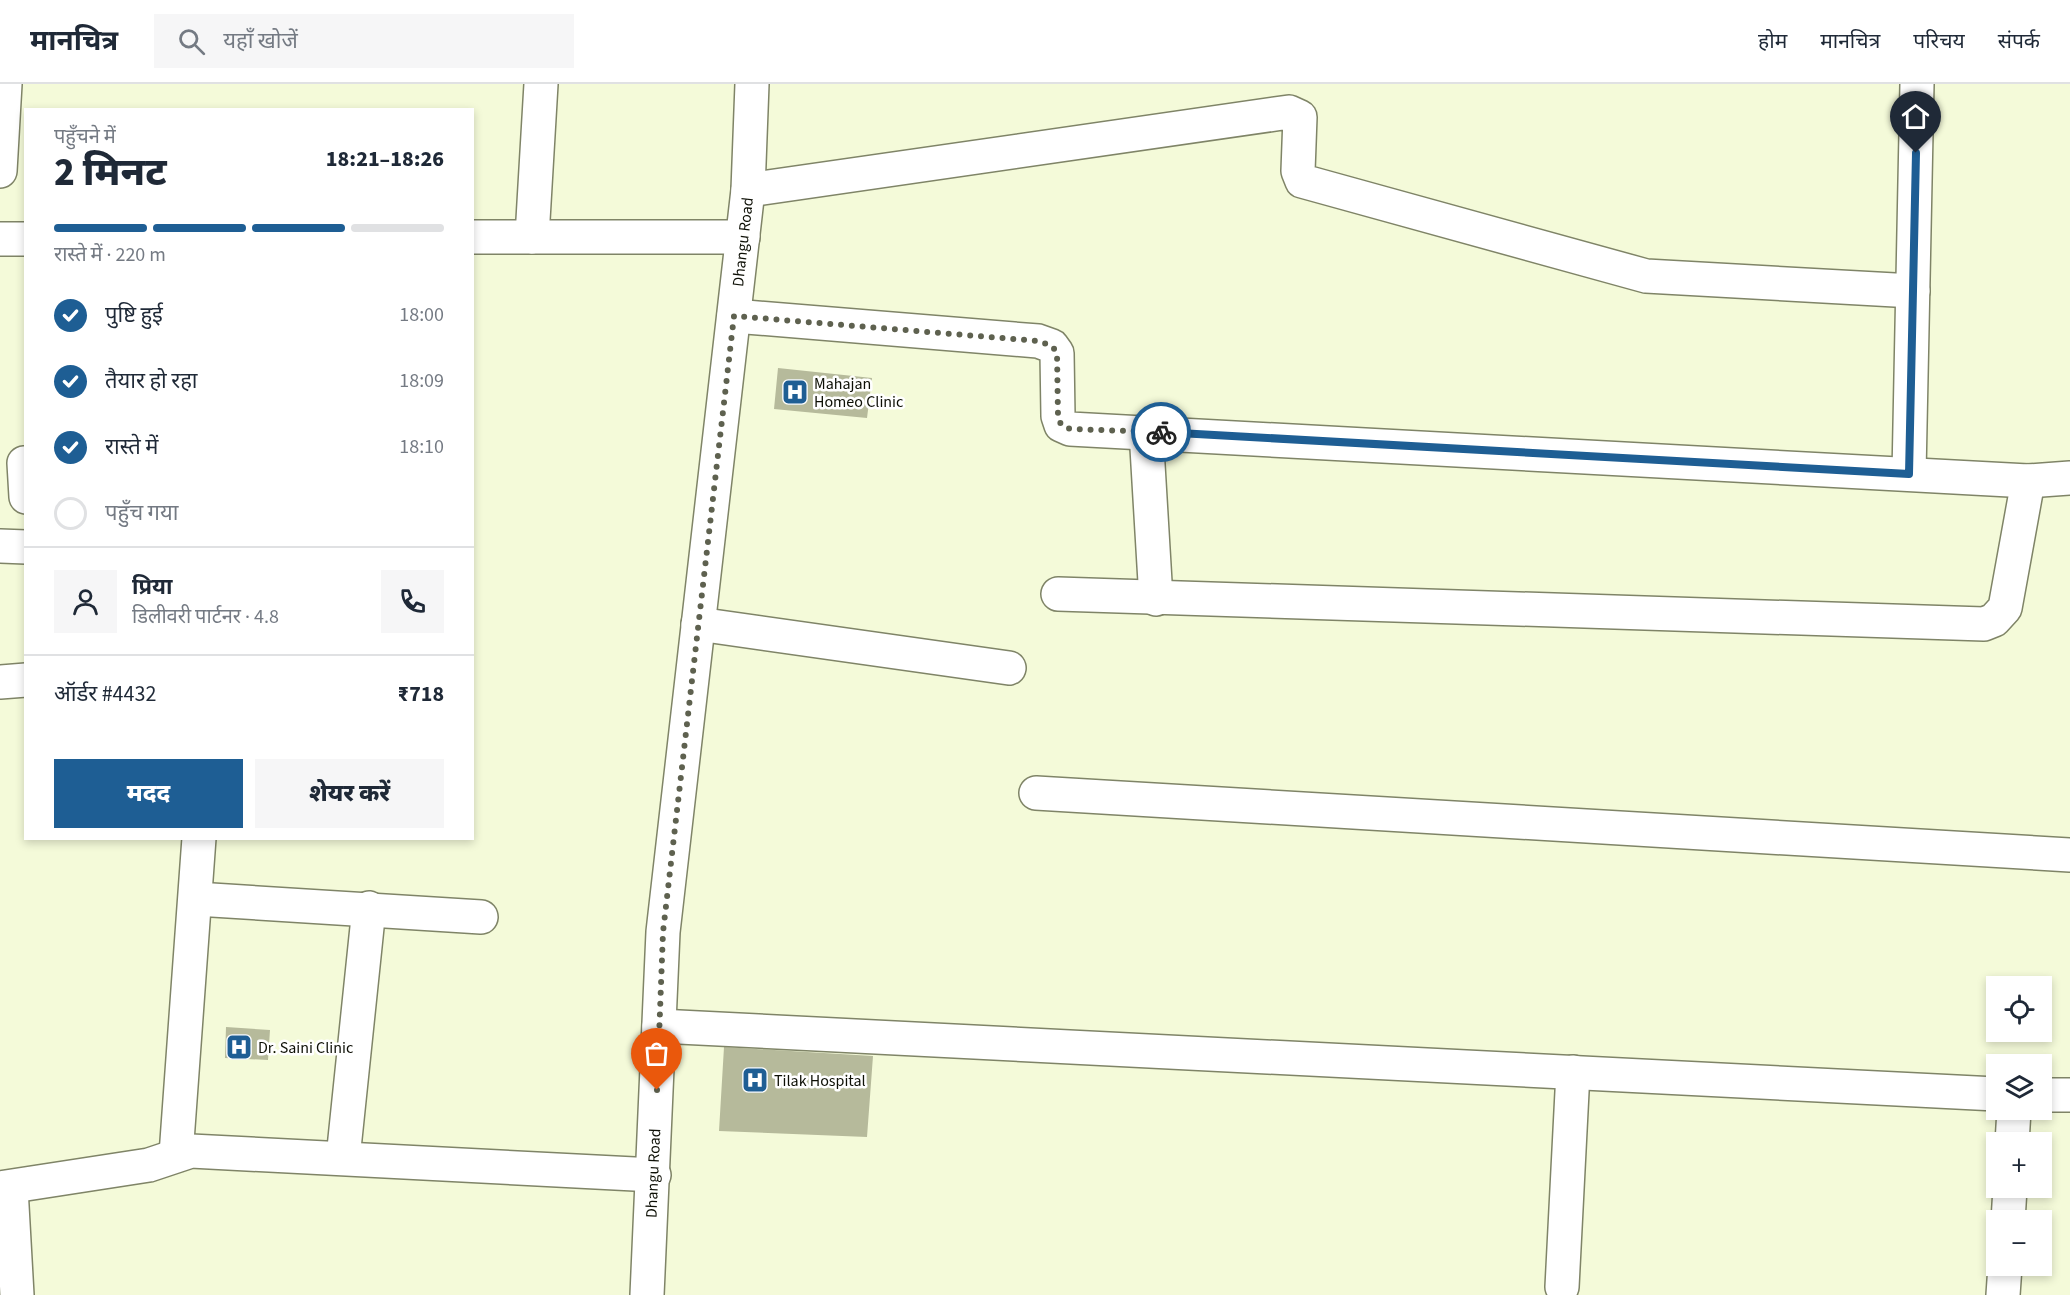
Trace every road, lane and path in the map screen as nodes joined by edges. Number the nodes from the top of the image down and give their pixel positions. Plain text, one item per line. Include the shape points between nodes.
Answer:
1 (5, 84) edge
2 (541, 84) edge
3 (752, 84) edge
4 (1917, 84) edge
5 (0, 171) edge
6 (748, 190) junction
7 (474, 237) edge
8 (532, 237) junction
9 (743, 237) junction
10 (0, 239) edge
11 (24, 239) edge
12 (1912, 291) junction
13 (734, 316) junction
14 (1146, 431) junction
15 (17, 462) edge
16 (1909, 474) junction
17 (2070, 478) edge
18 (2028, 481) junction
19 (24, 489) edge
20 (0, 546) edge
21 (24, 547) edge
22 (1058, 594) dead end
23 (1156, 599) junction
24 (698, 624) junction
25 (1009, 668) dead end
26 (24, 680) edge
27 (0, 682) edge
28 (1036, 794) dead end
29 (199, 840) edge
30 (2070, 855) edge
31 (195, 899) junction
32 (369, 908) junction
33 (481, 917) dead end
34 (659, 1026) junction
35 (1573, 1072) junction
36 (1986, 1093) edge
37 (2052, 1095) edge
38 (2070, 1095) edge
39 (176, 1155) junction
40 (343, 1158) junction
41 (654, 1175) junction
42 (5, 1188) edge
43 (2004, 1276) edge
44 (1562, 1287) dead end
45 (17, 1295) edge
46 (647, 1295) edge
47 (2003, 1295) edge

1 - 5 street
2 - 8 street
3 - 6 street, Dhangu Road
4 - 12 street
6 - 9 street, Dhangu Road
6 - 12 street via 1288,112 1300,117 1298,171 1302,181 1646,276
7 - 8 street
8 - 9 street
9 - 13 street, Dhangu Road
10 - 11 street
12 - 16 street
13 - 14 street via 1038,341 1052,346 1057,353 1061,425 1070,429
13 - 24 street, Dhangu Road
14 - 16 street
14 - 23 street
15 - 19 street
16 - 18 street
17 - 18 street
18 - 23 street via 2005,608 1984,624
20 - 21 street
22 - 23 street
24 - 25 street
24 - 34 street, Dhangu Road via 663,932
26 - 27 street
28 - 30 street
29 - 31 street
31 - 32 street
31 - 39 street
32 - 33 street
32 - 40 street
34 - 35 street
34 - 41 street, Dhangu Road
35 - 36 street
35 - 44 street
37 - 38 street
39 - 40 street via 191,1150
39 - 42 street via 149,1165
40 - 41 street
41 - 46 street, Dhangu Road
42 - 45 street
43 - 47 street

